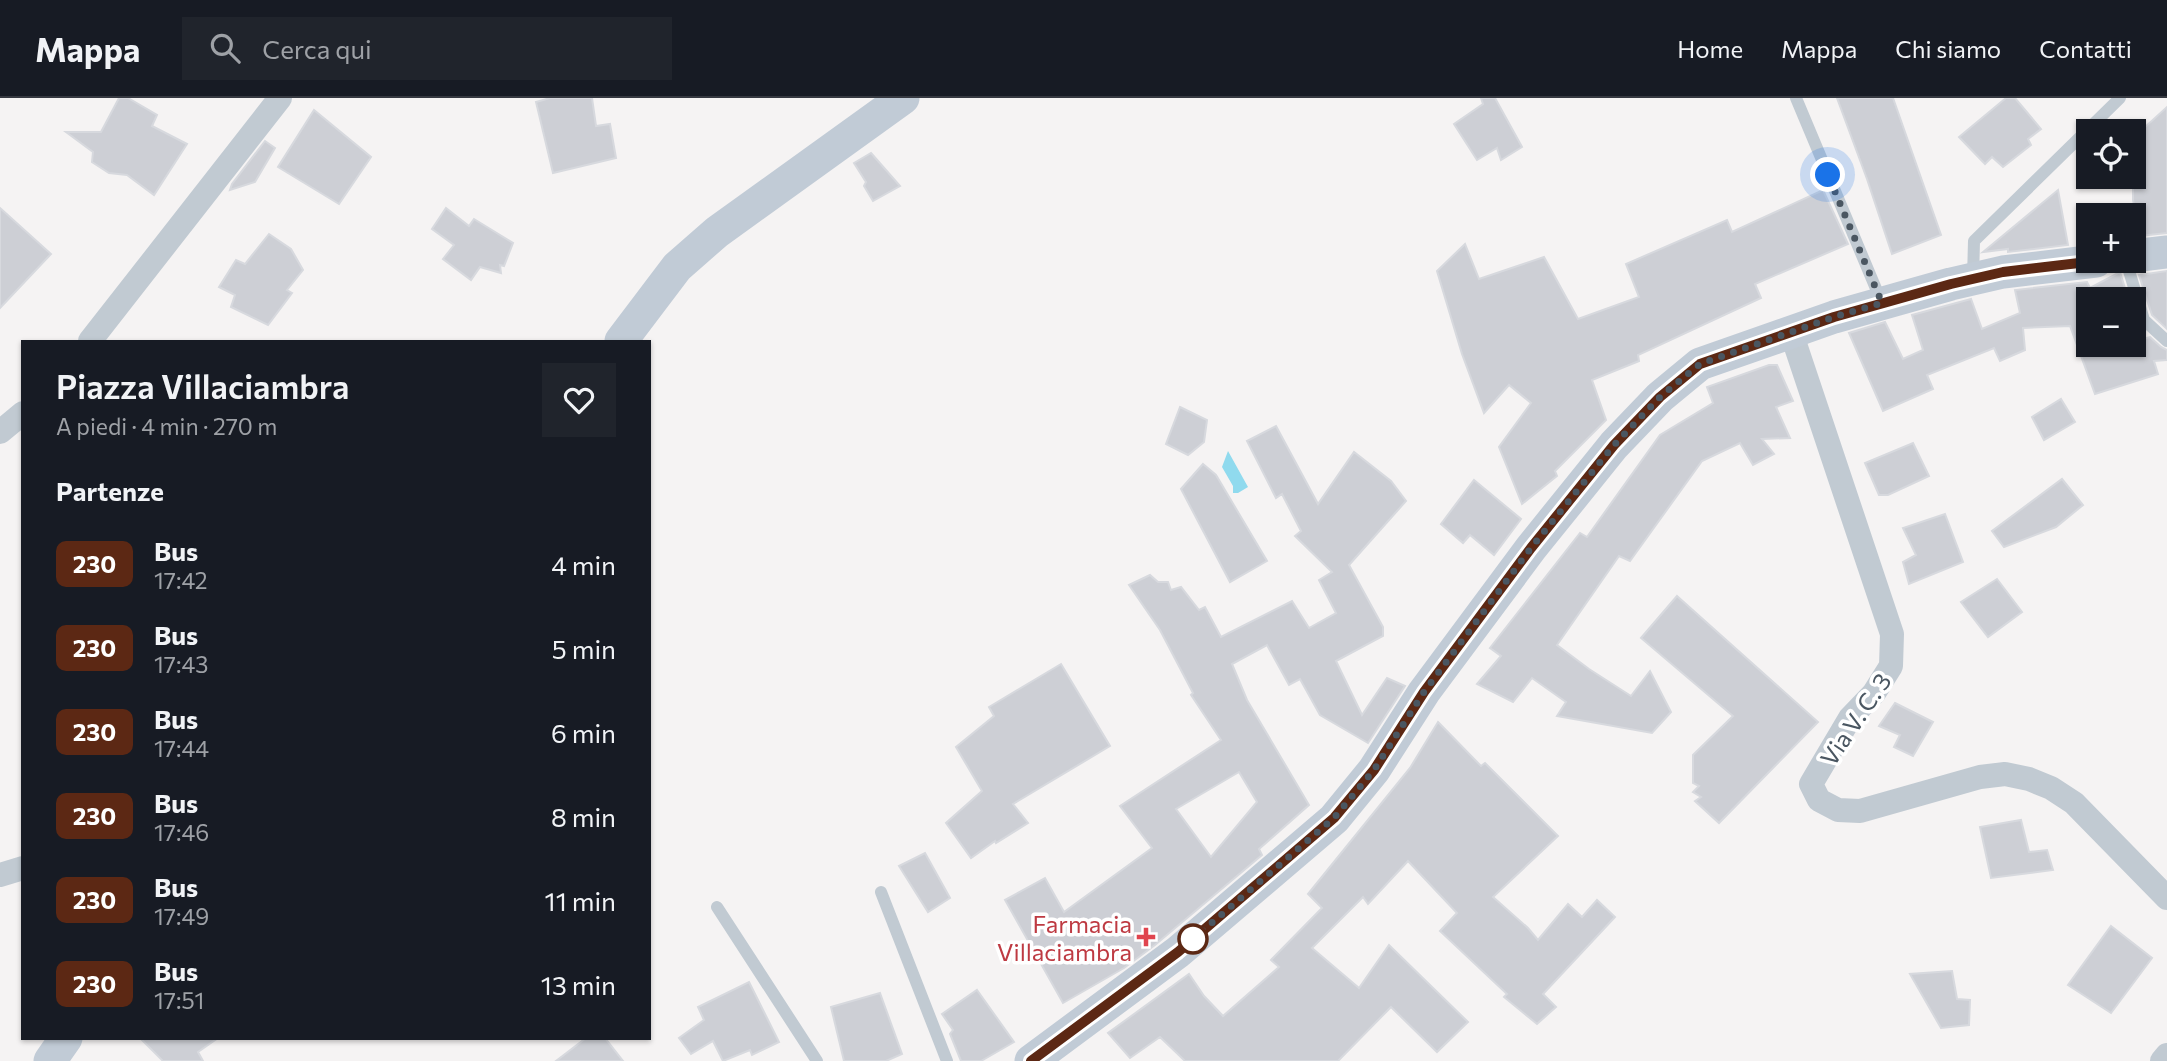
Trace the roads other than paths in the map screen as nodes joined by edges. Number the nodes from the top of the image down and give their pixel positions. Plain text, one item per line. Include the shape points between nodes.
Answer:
1 (280, 98) edge
2 (903, 98) edge
3 (1796, 98) edge
4 (2120, 98) edge
5 (2167, 252) edge
6 (2146, 254) edge
7 (2076, 263) edge
8 (2130, 273) edge
9 (1973, 279) junction
10 (1882, 303) junction
11 (1791, 331) junction
12 (91, 340) edge
13 (622, 340) edge
14 (2167, 341) edge
15 (21, 414) edge
16 (0, 432) edge
17 (21, 870) edge
18 (0, 875) edge
19 (881, 892) dead end
20 (2167, 898) edge
21 (717, 907) dead end
22 (65, 1040) edge
23 (2167, 1055) edge
24 (50, 1061) edge
25 (817, 1061) edge
26 (947, 1061) edge
27 (1031, 1061) edge
28 (2162, 1061) edge

1 - 12 street
2 - 13 main road via 717,232 677,267
3 - 10 lane
4 - 9 lane via 1974,241
5 - 6 main road
7 - 9 main road
8 - 14 lane via 2144,320
9 - 10 main road
10 - 11 main road
11 - 20 street, Via V. C. 3 via 1892,634 1891,666 1850,718 1811,784 1819,800 1838,810 1860,811 1980,777 2005,774 2029,779 2074,803
11 - 27 main road via 1700,364 1660,397 1614,445 1523,559 1424,692 1374,770 1334,818 1178,952
15 - 16 street
17 - 18 street
19 - 26 lane
21 - 25 lane
22 - 24 main road
23 - 28 street

